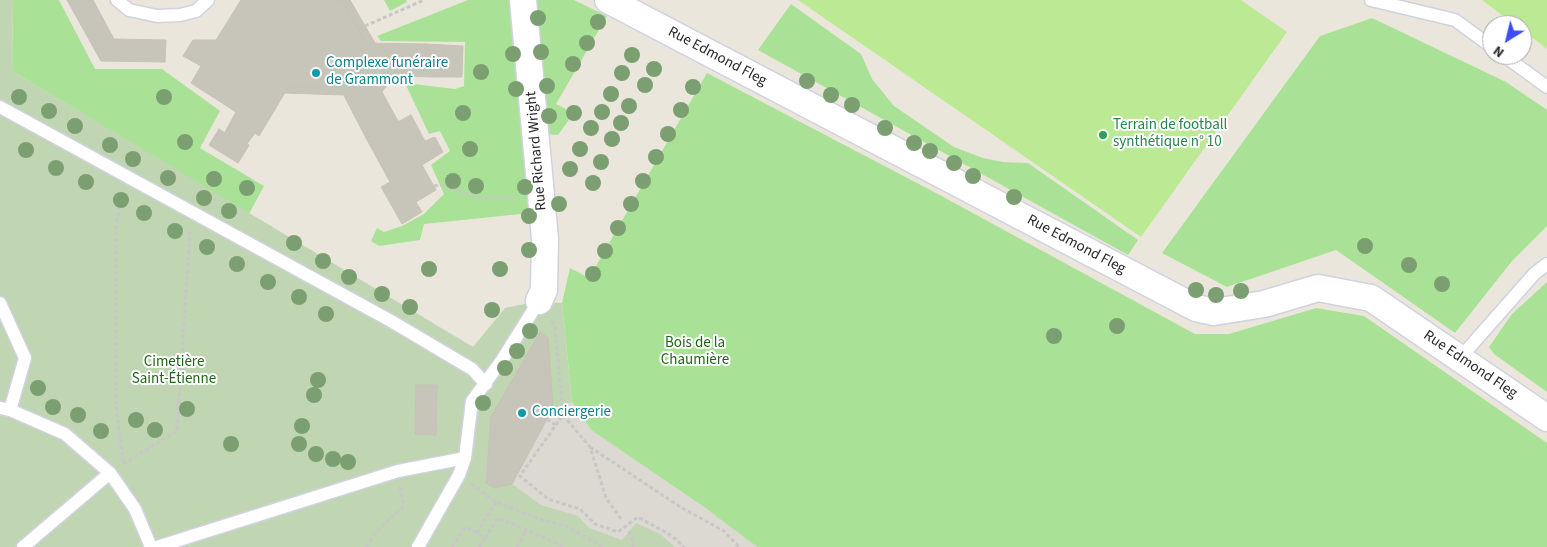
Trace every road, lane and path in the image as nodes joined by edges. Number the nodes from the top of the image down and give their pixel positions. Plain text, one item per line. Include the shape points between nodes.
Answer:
1 (117, 0) edge
2 (208, 0) edge
3 (424, 0) edge
4 (524, 0) edge
5 (608, 0) edge
6 (1371, 0) edge
7 (365, 26) dead end
8 (1482, 40) edge
9 (1517, 65) edge
10 (1547, 87) edge
11 (0, 106) edge
12 (125, 176) junction
13 (434, 186) dead end
14 (541, 190) junction
15 (191, 213) junction
16 (1547, 264) edge
17 (539, 301) junction
18 (0, 303) edge
19 (1460, 358) junction
20 (486, 384) junction
21 (5, 409) edge
22 (563, 415) junction
23 (1547, 418) edge
24 (547, 419) dead end
25 (555, 425) junction
26 (590, 447) junction
27 (465, 458) junction
28 (123, 464) junction
29 (398, 471) junction
30 (110, 473) junction
31 (459, 475) junction
32 (496, 502) junction
33 (622, 520) dead end
34 (526, 530) junction
35 (629, 531) dead end
36 (477, 533) junction
37 (484, 538) junction
38 (23, 547) edge
39 (152, 547) edge
40 (157, 547) edge
41 (366, 547) edge
42 (418, 547) edge
43 (452, 547) edge
44 (478, 547) edge
45 (517, 547) edge
46 (565, 547) edge
47 (603, 547) edge
48 (633, 547) edge
49 (684, 547) edge
50 (739, 547) edge

1 - 2 lane via 129,10 157,16 196,11
3 - 7 path
4 - 14 street, Rue Richard Wright
5 - 19 street, Rue Edmond Fleg via 1196,308 1214,312 1264,304 1318,288 1371,298
6 - 8 lane via 1455,20
9 - 10 lane
11 - 12 lane
12 - 15 lane
12 - 28 path via 116,226 116,405
13 - 14 path via 482,198 528,198
14 - 17 street, Rue Richard Wright via 546,256 544,290
15 - 20 lane via 391,321 472,369
15 - 28 path via 177,430
16 - 19 lane via 1535,273
17 - 20 lane
17 - 22 path via 555,327
18 - 21 lane via 25,358
19 - 23 street, Rue Edmond Fleg
20 - 27 lane via 472,401
21 - 30 lane via 65,434
22 - 25 path
22 - 26 path
24 - 25 path
25 - 49 path via 520,476 548,499 580,509 595,524 618,532 638,517 672,536
26 - 33 path via 606,498
26 - 50 path via 682,508 724,531
27 - 29 lane
27 - 31 lane
28 - 30 path
29 - 40 lane
29 - 41 path via 404,506 376,532
30 - 38 lane
30 - 39 lane via 135,508
31 - 32 path
31 - 42 lane
32 - 36 path
32 - 47 path via 568,527
34 - 37 path via 498,518
34 - 45 path
34 - 46 path
35 - 48 path
36 - 37 path
36 - 43 path via 465,527
37 - 44 path

